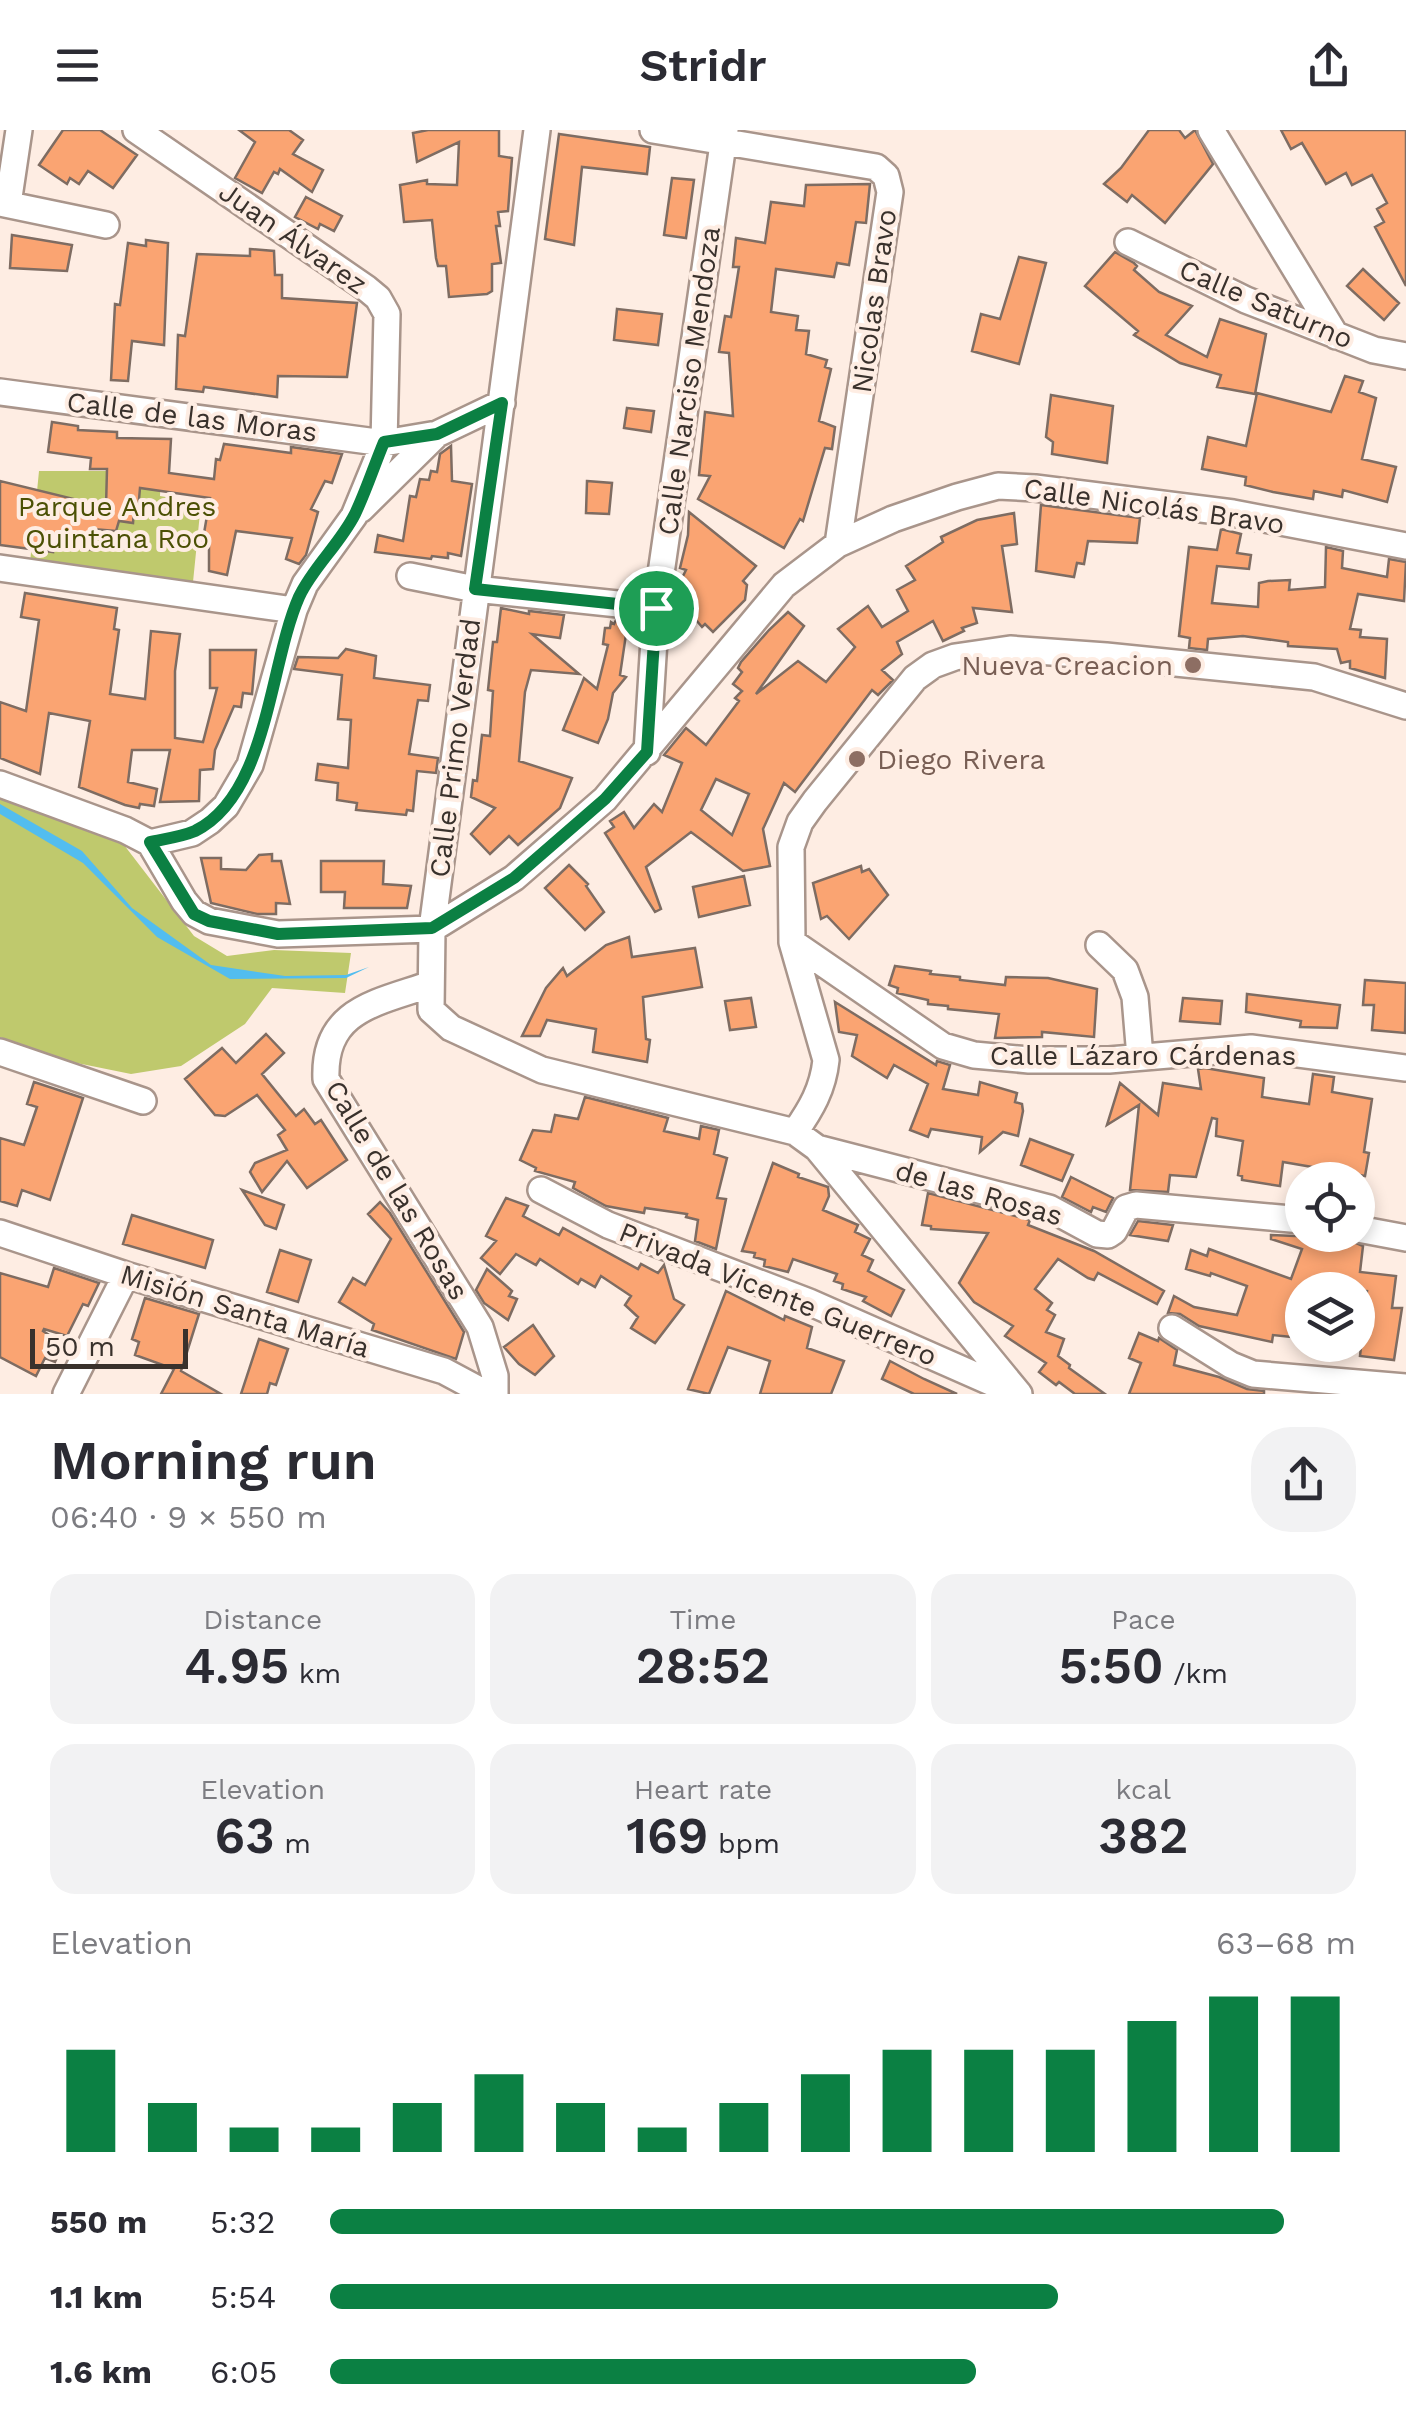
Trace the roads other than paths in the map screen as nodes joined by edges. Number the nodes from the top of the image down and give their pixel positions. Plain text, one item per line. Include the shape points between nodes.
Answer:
1 (20, 130) edge
2 (537, 130) edge
3 (654, 130) edge
4 (1212, 131) edge
5 (146, 132) edge
6 (725, 135) edge
7 (4, 203) edge
8 (106, 225) dead end
9 (1128, 242) dead end
10 (1336, 336) junction
11 (1406, 356) edge
12 (0, 392) edge
13 (502, 403) junction
14 (437, 434) junction
15 (384, 442) junction
16 (354, 516) junction
17 (838, 544) junction
18 (1406, 546) edge
19 (0, 568) edge
20 (410, 576) dead end
21 (475, 589) junction
22 (656, 608) junction
23 (294, 610) junction
24 (1406, 706) edge
25 (647, 752) junction
26 (0, 784) edge
27 (150, 842) junction
28 (432, 928) junction
29 (792, 942) junction
30 (1099, 946) dead end
31 (431, 997) junction
32 (0, 1052) edge
33 (1140, 1057) junction
34 (1406, 1068) edge
35 (142, 1101) dead end
36 (795, 1132) junction
37 (818, 1148) junction
38 (541, 1190) dead end
39 (1285, 1218) edge
40 (1375, 1232) edge
41 (0, 1233) edge
42 (1406, 1238) edge
43 (126, 1276) junction
44 (1172, 1328) dead end
45 (1406, 1387) edge
46 (66, 1394) edge
47 (487, 1394) edge
48 (495, 1394) edge
49 (1018, 1394) edge

1 - 7 street
2 - 13 street, Calle Primo Verdad
3 - 6 street, Nicolas Bravo
4 - 10 street
5 - 15 street, Juan Álvarez via 378,298 386,314
6 - 17 street, Nicolas Bravo via 876,167 886,176 890,192
6 - 22 street, Calle Narciso Mendoza
7 - 8 street
9 - 10 street, Calle Saturno
10 - 11 street, Calle Saturno
12 - 15 street, Calle de las Moras
13 - 14 street
13 - 21 street, Calle Primo Verdad
14 - 15 street, Calle de las Moras
14 - 16 street
15 - 16 street
16 - 23 street
17 - 18 street, Calle Nicolás Bravo via 998,486 1233,513
17 - 25 street, Calle Nicolás Bravo via 784,585
19 - 23 street
20 - 21 street
21 - 22 street
21 - 28 street, Calle Primo Verdad
22 - 25 street, Calle Narciso Mendoza
23 - 27 street via 250,765 226,806 192,832
24 - 29 street via 1314,677 1106,656 1010,650 933,664 800,822 791,847
25 - 28 street, Calle Nicolás Bravo via 605,799 514,878
26 - 27 street
27 - 28 street, Calle Nicolás Bravo via 194,914 209,921 278,934
28 - 31 street, Calle Primo Verdad
29 - 33 street, Calle Lázaro Cárdenas via 943,1046 1029,1060
29 - 36 street via 826,1060 813,1106
30 - 33 street via 1125,970 1136,997
31 - 36 street via 451,1028 542,1070
31 - 48 street, Calle de las Rosas via 366,1006 340,1027 325,1052 326,1079 480,1326
32 - 35 street
33 - 34 street, Calle Lázaro Cárdenas via 1251,1048
36 - 37 street
37 - 39 street, de las Rosas via 1048,1208 1098,1234 1114,1231 1126,1208 1136,1205
37 - 49 street
38 - 49 street, Privada Vicente Guerrero via 608,1225 808,1302
40 - 42 street
41 - 43 street, Misión Santa María
43 - 46 street
43 - 47 street, Misión Santa María via 444,1371
44 - 45 street via 1254,1374

